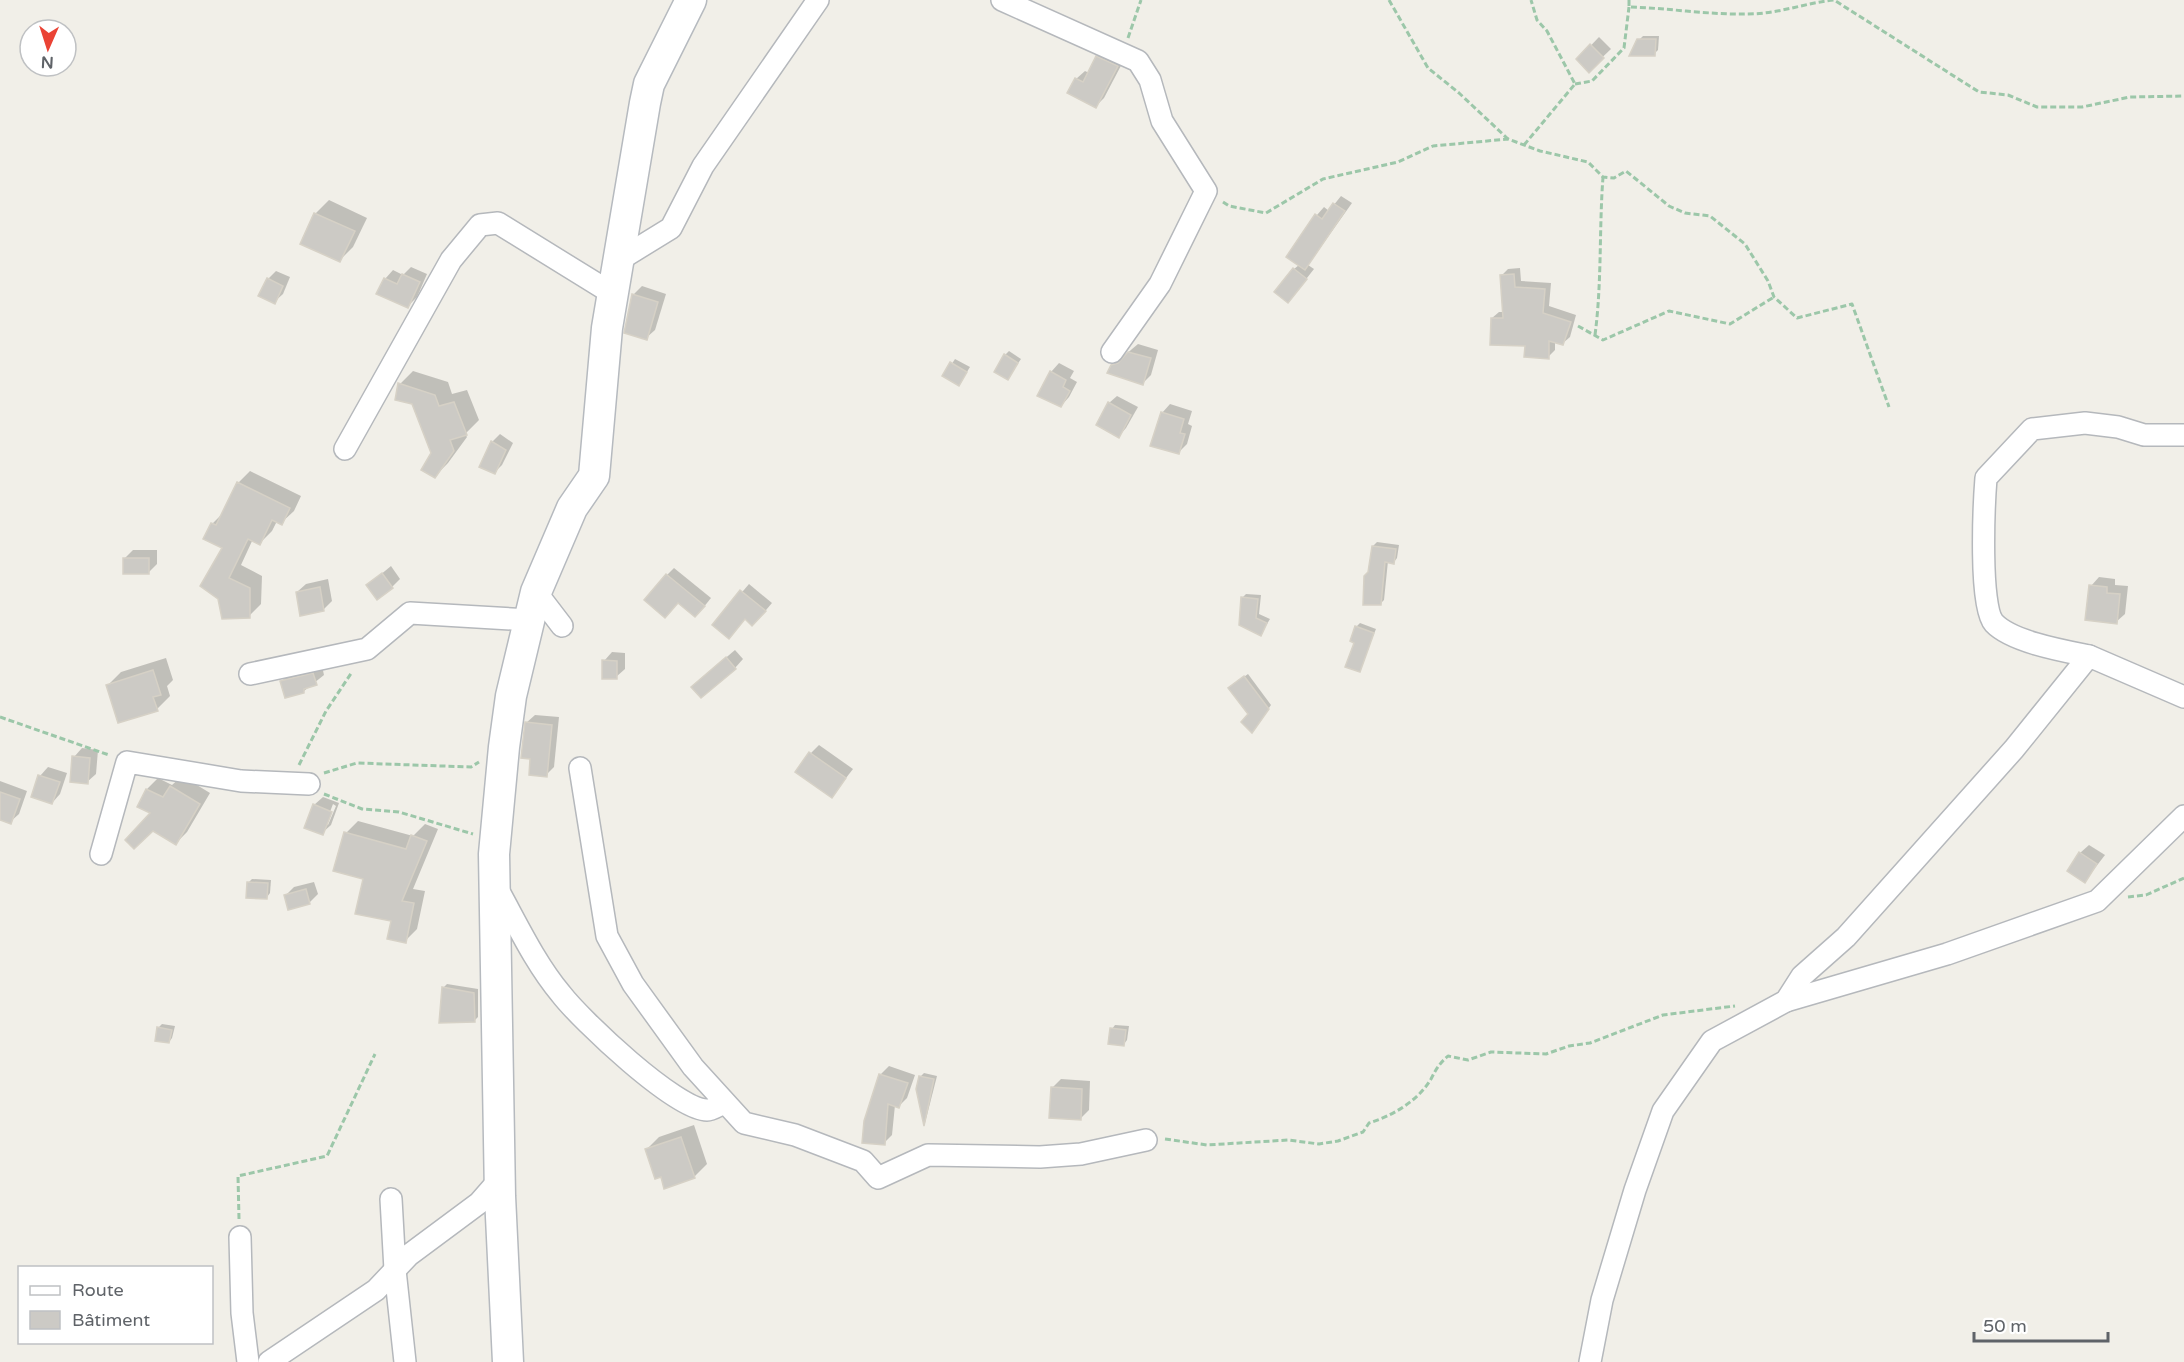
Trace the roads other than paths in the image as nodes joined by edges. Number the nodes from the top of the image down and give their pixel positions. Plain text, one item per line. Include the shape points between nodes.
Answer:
1 (691, 0) edge
2 (818, 0) edge
3 (1002, 0) edge
4 (619, 260) junction
5 (613, 294) junction
6 (1112, 352) dead end
7 (2184, 435) edge
8 (345, 449) dead end
9 (533, 606) junction
10 (562, 626) dead end
11 (2089, 656) junction
12 (250, 674) dead end
13 (2184, 697) edge
14 (580, 768) dead end
15 (300, 783) road end
16 (2184, 816) edge
17 (101, 854) dead end
18 (495, 885) junction
19 (1786, 1001) junction
20 (724, 1104) junction
21 (1146, 1140) road end
22 (500, 1179) junction
23 (391, 1199) dead end
24 (240, 1237) road end
25 (395, 1270) junction
26 (248, 1362) edge
27 (269, 1362) edge
28 (405, 1362) edge
29 (508, 1362) edge
30 (1590, 1362) edge

1 - 4 street via 650,84
2 - 4 street via 704,166 672,228
3 - 6 street via 1138,61 1150,80 1162,121 1206,191 1160,284
4 - 5 street
5 - 8 street via 498,224 480,225 451,260
5 - 9 street via 594,476 572,508
7 - 11 street via 2144,435 2085,423 2032,429 1986,477 1983,524 1987,610 1994,623 2022,639
9 - 10 street
9 - 12 street via 410,613 367,649
9 - 18 street via 511,696 504,747 494,854
11 - 13 street
11 - 19 street via 2014,749 1853,929 1802,976
14 - 20 street via 607,936 633,984
15 - 17 street via 241,782 127,762
16 - 19 street via 2097,901 1947,954
18 - 20 street via 561,995 616,1048 682,1102 707,1110
18 - 22 street
19 - 30 street via 1712,1041 1663,1111 1602,1300
20 - 21 street via 744,1124 795,1135 862,1161 878,1178 928,1155 1060,1156
22 - 25 street via 479,1203
22 - 29 street
23 - 25 street
24 - 26 street
25 - 27 street via 376,1290
25 - 28 street

